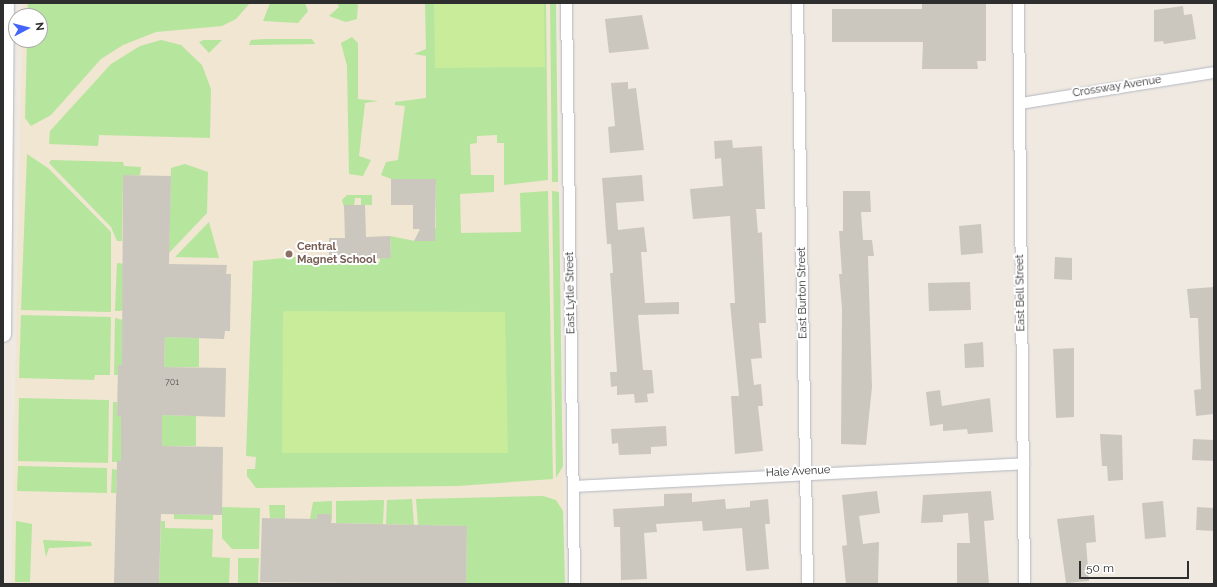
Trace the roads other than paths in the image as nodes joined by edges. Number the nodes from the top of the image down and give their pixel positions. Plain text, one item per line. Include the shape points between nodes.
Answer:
1 (6, 3) edge
2 (566, 3) edge
3 (797, 3) edge
4 (1018, 3) edge
5 (1214, 72) edge
6 (1020, 103) junction
7 (3, 141) edge
8 (3, 334) edge
9 (1023, 463) junction
10 (806, 471) junction
11 (573, 486) junction
12 (574, 584) edge
13 (807, 584) edge
14 (1024, 584) edge

1 - 7 street
2 - 11 street, East Lytle Street
3 - 10 street, East Burton Street
4 - 6 street, East Bell Street
5 - 6 street, Crossway Avenue
6 - 9 street, East Bell Street
7 - 8 street
9 - 10 street, Hale Avenue
9 - 14 street, East Bell Street
10 - 11 street, Hale Avenue
10 - 13 street, East Burton Street
11 - 12 street, East Lytle Street

